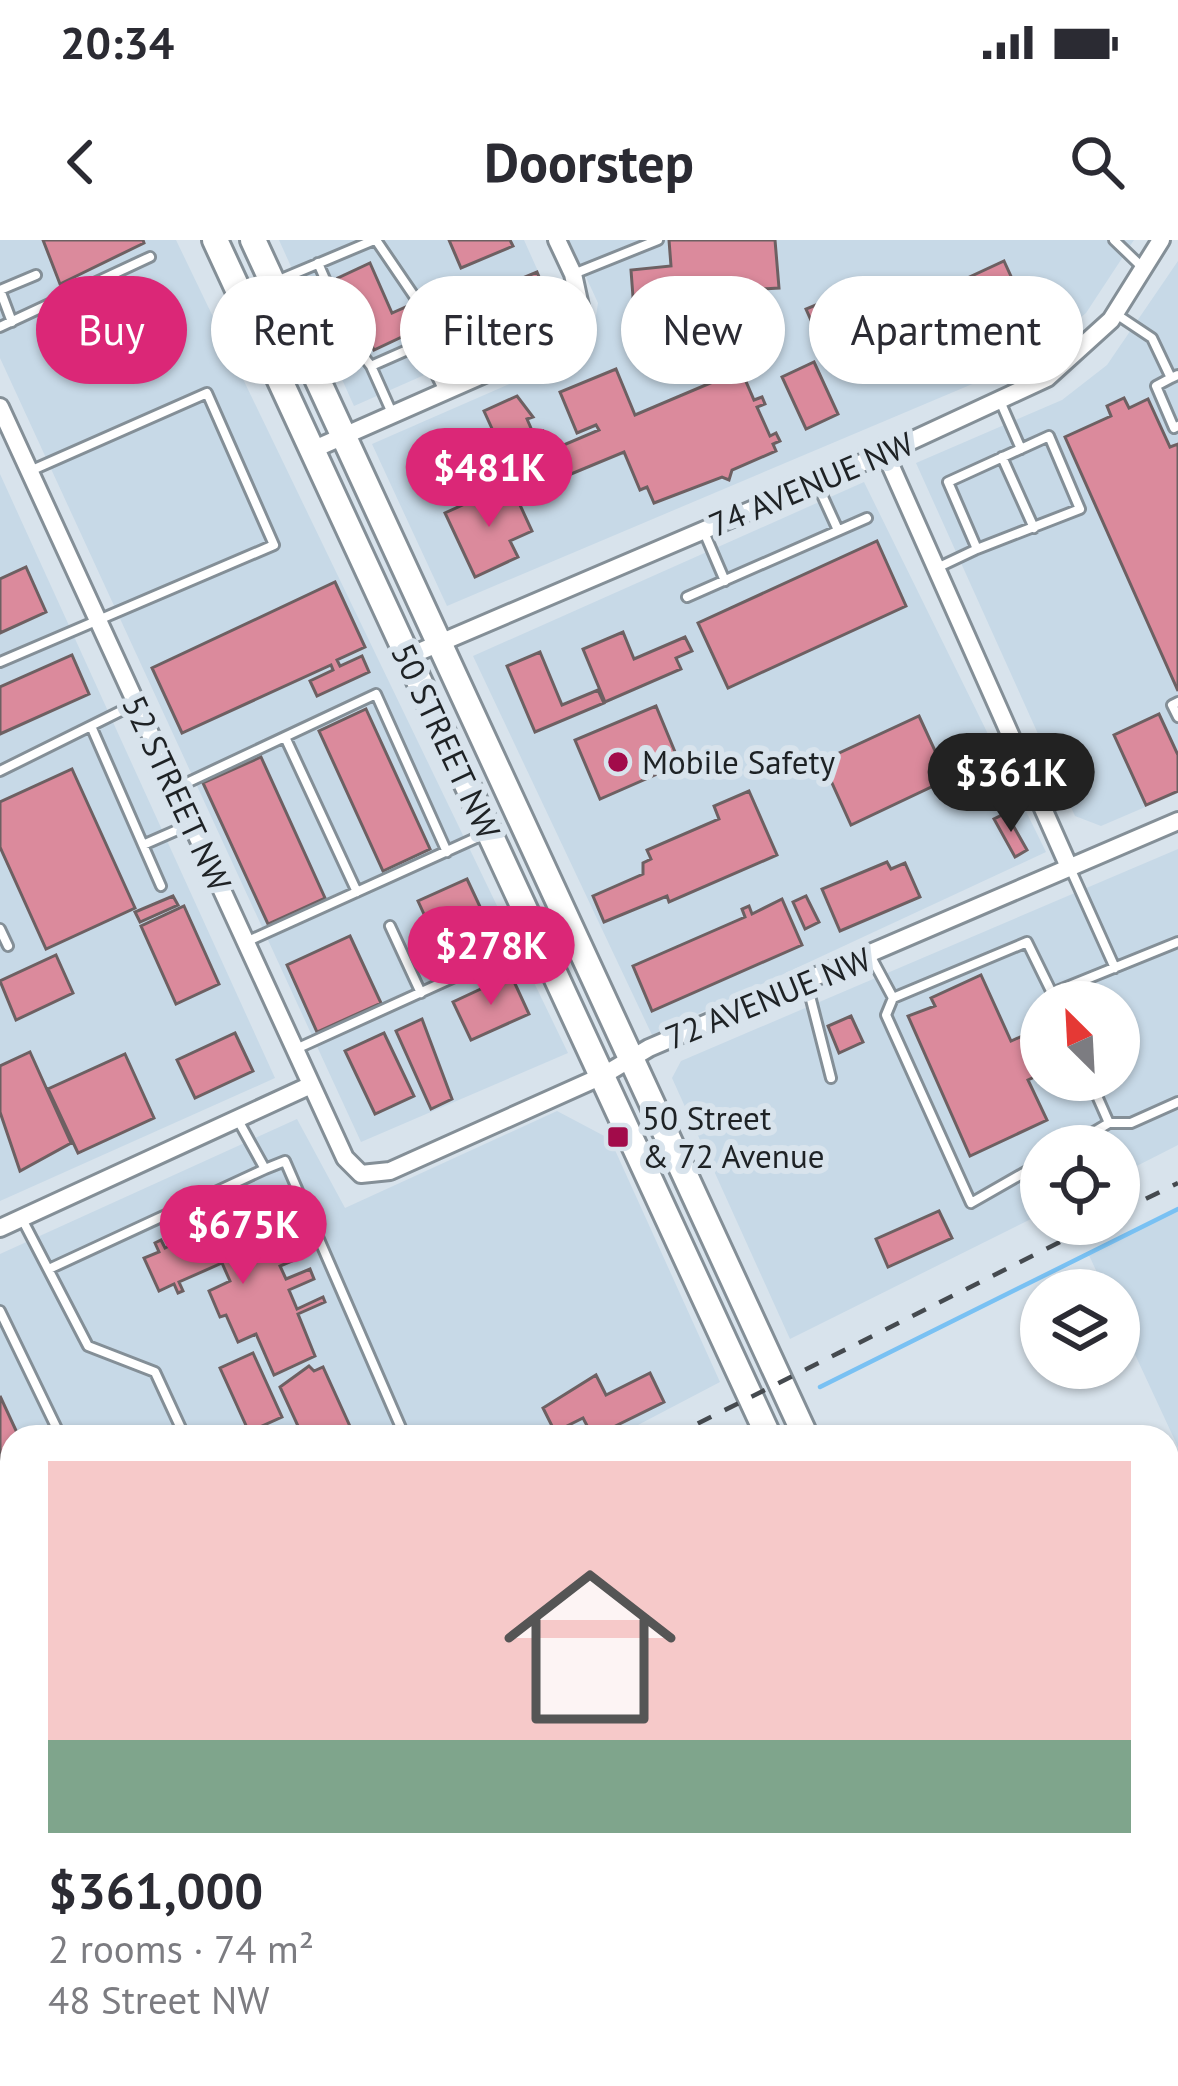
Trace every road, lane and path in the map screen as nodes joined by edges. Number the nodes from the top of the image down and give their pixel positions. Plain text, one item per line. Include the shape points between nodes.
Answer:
1 (214, 240) edge
2 (253, 240) edge
3 (375, 240) edge
4 (557, 240) edge
5 (658, 240) edge
6 (1114, 240) edge
7 (1161, 240) edge
8 (151, 257) dead end
9 (319, 263) junction
10 (1143, 268) junction
11 (573, 274) junction
12 (36, 275) dead end
13 (269, 276) edge
14 (288, 276) edge
15 (324, 276) edge
16 (400, 284) edge
17 (0, 290) edge
18 (1115, 313) junction
19 (12, 322) junction
20 (0, 327) edge
21 (1175, 376) edge
22 (376, 378) edge
23 (319, 384) edge
24 (440, 384) edge
25 (443, 391) junction
26 (1000, 400) junction
27 (0, 407) edge
28 (392, 413) junction
29 (1178, 426) edge
30 (342, 435) junction
31 (1021, 449) junction
32 (312, 450) junction
33 (886, 453) junction
34 (1002, 457) junction
35 (29, 471) junction
36 (816, 482) junction
37 (866, 518) dead end
38 (1034, 528) junction
39 (703, 531) junction
40 (838, 531) junction
41 (976, 549) junction
42 (938, 567) junction
43 (725, 581) junction
44 (687, 598) dead end
45 (99, 624) junction
46 (440, 643) junction
47 (407, 657) junction
48 (0, 662) edge
49 (1178, 702) edge
50 (136, 704) junction
51 (1178, 717) edge
52 (91, 726) junction
53 (285, 737) junction
54 (0, 770) edge
55 (175, 788) junction
56 (1178, 821) edge
57 (192, 824) junction
58 (489, 833) junction
59 (143, 845) junction
60 (447, 851) junction
61 (1070, 867) junction
62 (161, 886) dead end
63 (357, 892) junction
64 (391, 926) dead end
65 (0, 929) edge
66 (538, 939) junction
67 (246, 943) junction
68 (1176, 943) edge
69 (8, 946) dead end
70 (1178, 955) edge
71 (871, 956) junction
72 (1114, 968) junction
73 (1046, 981) edge
74 (1088, 981) edge
75 (807, 984) junction
76 (421, 992) junction
77 (893, 998) junction
78 (295, 1049) junction
79 (632, 1056) junction
80 (602, 1076) junction
81 (831, 1078) dead end
82 (311, 1085) junction
83 (1099, 1101) edge
84 (1178, 1102) edge
85 (237, 1119) junction
86 (1109, 1123) junction
87 (1106, 1125) edge
88 (265, 1169) junction
89 (361, 1174) joint
90 (1020, 1174) edge
91 (22, 1218) junction
92 (0, 1228) edge
93 (49, 1269) junction
94 (0, 1311) edge
95 (55, 1425) edge
96 (179, 1425) edge
97 (400, 1425) edge
98 (763, 1425) edge
99 (801, 1425) edge

1 - 32 main road, 50 STREET NW
2 - 13 main road, 50 STREET NW
3 - 9 lane
3 - 16 lane
4 - 11 street
5 - 11 lane
6 - 10 lane
7 - 10 street, 74 AVENUE NW
8 - 19 lane
9 - 14 lane
9 - 15 lane
10 - 18 street, 74 AVENUE NW
11 - 25 street via 583,320 571,336
12 - 17 lane
17 - 19 lane
18 - 21 lane via 1152,338
18 - 26 street, 74 AVENUE NW via 1070,362
19 - 20 lane
21 - 29 lane via 1156,386
22 - 28 lane
23 - 30 main road, 50 STREET NW
24 - 25 lane
25 - 28 street
26 - 31 lane
26 - 33 street, 74 AVENUE NW
27 - 35 street, 52 STREET NW
28 - 30 street
30 - 32 street
30 - 46 main road, 50 STREET NW
31 - 34 lane
31 - 38 lane via 1049,436 1080,509
32 - 47 main road, 50 STREET NW
33 - 36 street, 74 AVENUE NW
33 - 42 street
34 - 38 lane
34 - 41 lane via 949,482
35 - 45 street, 52 STREET NW
35 - 45 lane via 207,393 274,545
36 - 39 street, 74 AVENUE NW
36 - 40 lane
37 - 40 lane
38 - 41 lane
39 - 43 lane
39 - 46 street, 74 AVENUE NW
40 - 43 lane
41 - 42 lane
42 - 61 street
43 - 44 lane
45 - 48 lane
45 - 50 street, 52 STREET NW
46 - 47 street, 74 AVENUE NW
46 - 79 main road, 50 STREET NW
47 - 58 main road, 50 STREET NW
49 - 51 lane
50 - 52 lane
50 - 55 street, 52 STREET NW
52 - 54 lane
52 - 59 lane
53 - 55 lane
53 - 60 lane via 376,694
53 - 63 lane
55 - 57 street, 52 STREET NW
56 - 61 street, 72 AVENUE NW
57 - 59 lane
57 - 67 street, 52 STREET NW
58 - 60 lane
58 - 66 main road, 50 STREET NW
59 - 62 lane
60 - 63 lane
61 - 71 street, 72 AVENUE NW
61 - 72 lane
63 - 67 lane
64 - 76 lane
65 - 69 lane
66 - 76 lane
66 - 80 main road, 50 STREET NW
67 - 78 street, 52 STREET NW
68 - 70 lane
68 - 72 lane
71 - 75 street, 72 AVENUE NW
71 - 77 lane
72 - 74 lane
73 - 77 lane via 1028,942
75 - 79 street, 72 AVENUE NW
75 - 81 lane
76 - 78 lane
77 - 90 lane via 886,1016 971,1203
78 - 82 street, 52 STREET NW
79 - 80 street, 72 AVENUE NW
79 - 99 main road, 50 STREET NW
80 - 89 street, 72 AVENUE NW via 391,1171
80 - 98 main road, 50 STREET NW
82 - 85 street
82 - 89 street, 52 STREET NW
83 - 86 lane
84 - 86 lane via 1130,1123
85 - 88 lane
85 - 91 street
86 - 87 lane
88 - 93 lane
88 - 97 lane via 285,1161
91 - 92 street
91 - 93 lane
93 - 96 lane via 88,1346 155,1372
94 - 95 lane

